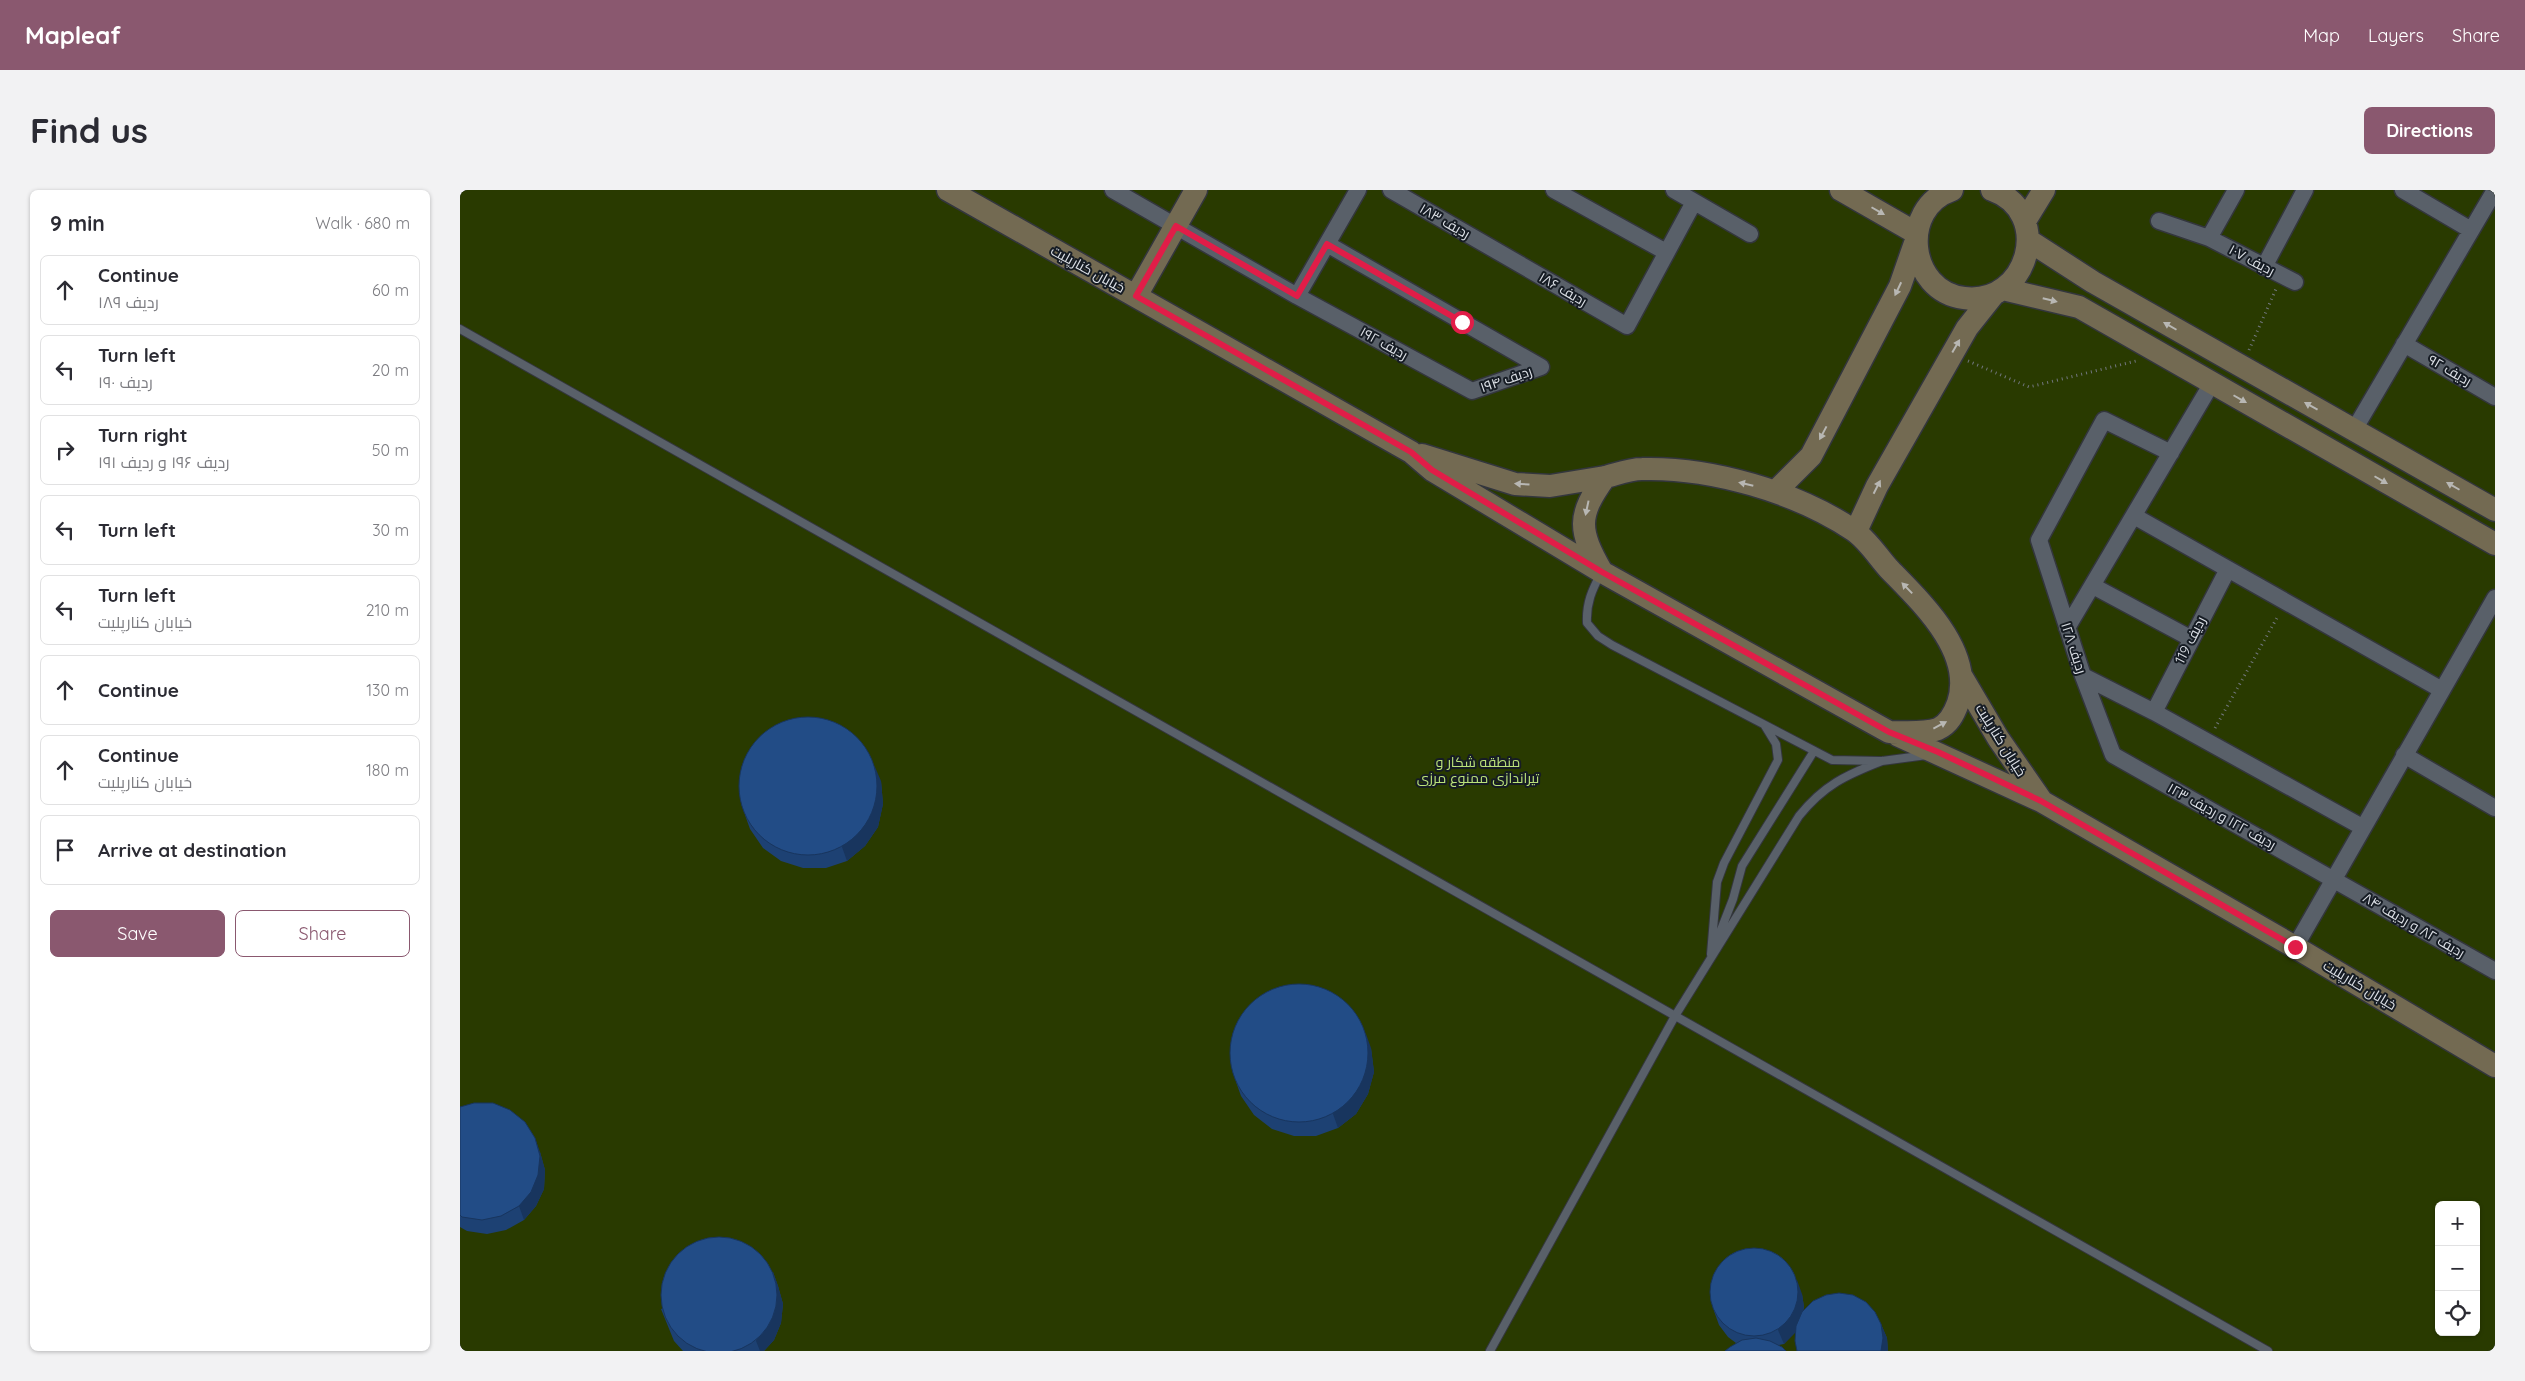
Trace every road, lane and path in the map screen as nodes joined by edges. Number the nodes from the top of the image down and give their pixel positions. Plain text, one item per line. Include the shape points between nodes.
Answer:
1 (948, 190) edge
2 (1113, 190) edge
3 (1196, 190) edge
4 (1358, 190) edge
5 (1391, 190) edge
6 (1554, 190) edge
7 (1674, 190) edge
8 (1840, 190) edge
9 (1992, 190) edge
10 (2044, 190) edge
11 (2236, 190) edge
12 (2305, 190) edge
13 (2403, 190) edge
14 (2495, 190) edge
15 (1945, 191) edge
16 (1694, 202) junction
17 (2159, 221) dead end
18 (1176, 226) junction
19 (2471, 230) junction
20 (2026, 231) junction
21 (1750, 234) dead end
22 (1916, 238) junction
23 (2209, 238) junction
24 (1327, 244) junction
25 (1500, 252) joint
26 (1666, 252) junction
27 (2264, 267) junction
28 (2288, 279) joint
29 (1999, 291) junction
30 (1136, 296) junction
31 (1297, 296) junction
32 (460, 328) edge
33 (2404, 344) junction
34 (1952, 354) junction
35 (2162, 355) junction
36 (2242, 366) junction
37 (2212, 383) junction
38 (1472, 391) joint
39 (2495, 397) edge
40 (2354, 430) junction
41 (1411, 452) junction
42 (2171, 453) junction
43 (1605, 477) junction
44 (1776, 491) junction
45 (2495, 510) edge
46 (2134, 516) junction
47 (1856, 531) junction
48 (2495, 544) edge
49 (2228, 569) junction
50 (1602, 572) junction
51 (2093, 586) junction
52 (2495, 598) edge
53 (2286, 602) junction
54 (2068, 628) junction
55 (2190, 638) junction
56 (2083, 676) junction
57 (1962, 677) junction
58 (2442, 690) junction
59 (2154, 712) junction
60 (1765, 725) junction
61 (1889, 732) junction
62 (2208, 742) junction
63 (1814, 751) junction
64 (1938, 752) junction
65 (2112, 754) joint
66 (2404, 755) junction
67 (1882, 761) junction
68 (2041, 801) junction
69 (2495, 808) edge
70 (2362, 827) junction
71 (2332, 878) junction
72 (2295, 947) junction
73 (1710, 958) junction
74 (2495, 971) edge
75 (1675, 1016) junction
76 (2495, 1066) edge
77 (1490, 1351) edge
78 (2268, 1351) edge

1 - 30 main road, خیابان کنارپلیت
2 - 18 street, ردیف ۱۹۲
3 - 18 main road
4 - 24 street
5 - 25 street, ردیف ۱۸۳
6 - 26 street
7 - 16 street
8 -> 22 main road
9 - 20 main road via 2014,205
10 - 20 main road
11 - 23 street
12 - 27 street
13 - 19 street
14 - 19 street
15 - 22 main road via 1921,217
16 - 21 street
16 - 26 street
17 - 23 street, ردیف ۱۰۷
18 - 30 main road
18 - 31 street, ردیف ۱۹۲
19 - 33 street
20 - 29 main road via 2026,259 2017,276
36 -> 20 main road via 2093,282
22 - 29 main road via 1918,259 1924,273 1935,285 1963,298 1979,298
22 -> 44 main road via 1900,286 1810,456
23 - 27 street, ردیف ۱۰۷
24 - 31 street
24 - 38 street, ردیف ۱۹۴ via 1541,367
25 - 26 street, ردیف ۱۸۶ via 1627,326
27 - 28 street, ردیف ۱۰۷
28 - 36 path
34 -> 29 main road via 1967,328
29 -> 35 main road via 2079,307
30 - 41 main road, خیابان کنارپلیت
31 - 38 street, ردیف ۱۹۲
32 - 75 lane
33 - 39 street, ردیف ۹۲
33 - 40 street
34 - 35 path via 2029,387
47 -> 34 main road via 1877,486
35 - 37 main road
40 -> 36 main road
37 - 42 street
37 -> 48 main road
45 -> 40 main road
43 -> 41 main road, خیابان کنارپلیت via 1550,486 1515,484
41 - 50 main road, خیابان کنارپلیت via 1432,470
42 - 46 street
42 - 54 street, ردیف ۱۲۸ via 2104,420 2039,540
44 -> 43 main road, خیابان کنارپلیت via 1685,471 1640,468
43 -> 50 main road via 1589,499 1584,531 1587,545
44 - 47 main road, خیابان کنارپلیت
46 - 49 street
46 - 51 street
57 -> 47 main road, خیابان کنارپلیت via 1947,640 1919,600
49 - 53 street
49 - 55 street, ردیف 119
50 - 60 lane via 1586,607 1586,623 1598,636
50 - 61 main road, خیابان کنارپلیت
51 - 54 street
51 - 55 street
52 - 58 street
53 - 58 street
53 - 62 path
54 - 56 street, ردیف ۱۲۸
55 - 59 street, ردیف 119
56 - 59 street
56 - 65 street, ردیف ۱۲۸
61 -> 57 main road via 1939,728 1953,717
57 - 68 main road, خیابان کنارپلیت
58 - 66 street
59 - 62 street
60 - 63 lane
60 - 73 lane via 1776,744 1778,760 1717,882
61 - 64 main road, خیابان کنارپلیت
62 - 70 street
63 - 67 lane via 1832,760
63 - 73 lane via 1742,866
64 - 67 lane
64 - 68 main road, خیابان کنارپلیت
65 - 71 street, ردیف ۱۲۲ و ردیف ۱۲۳
66 - 69 street
66 - 70 street
67 - 73 lane via 1848,774 1811,801
68 - 72 main road, خیابان کنارپلیت
70 - 71 street
71 - 72 street
71 - 74 street, ردیف ۸۲ و ردیف ۸۴
72 - 76 main road, خیابان کنارپلیت
73 - 75 lane
75 - 77 lane
75 - 78 lane

